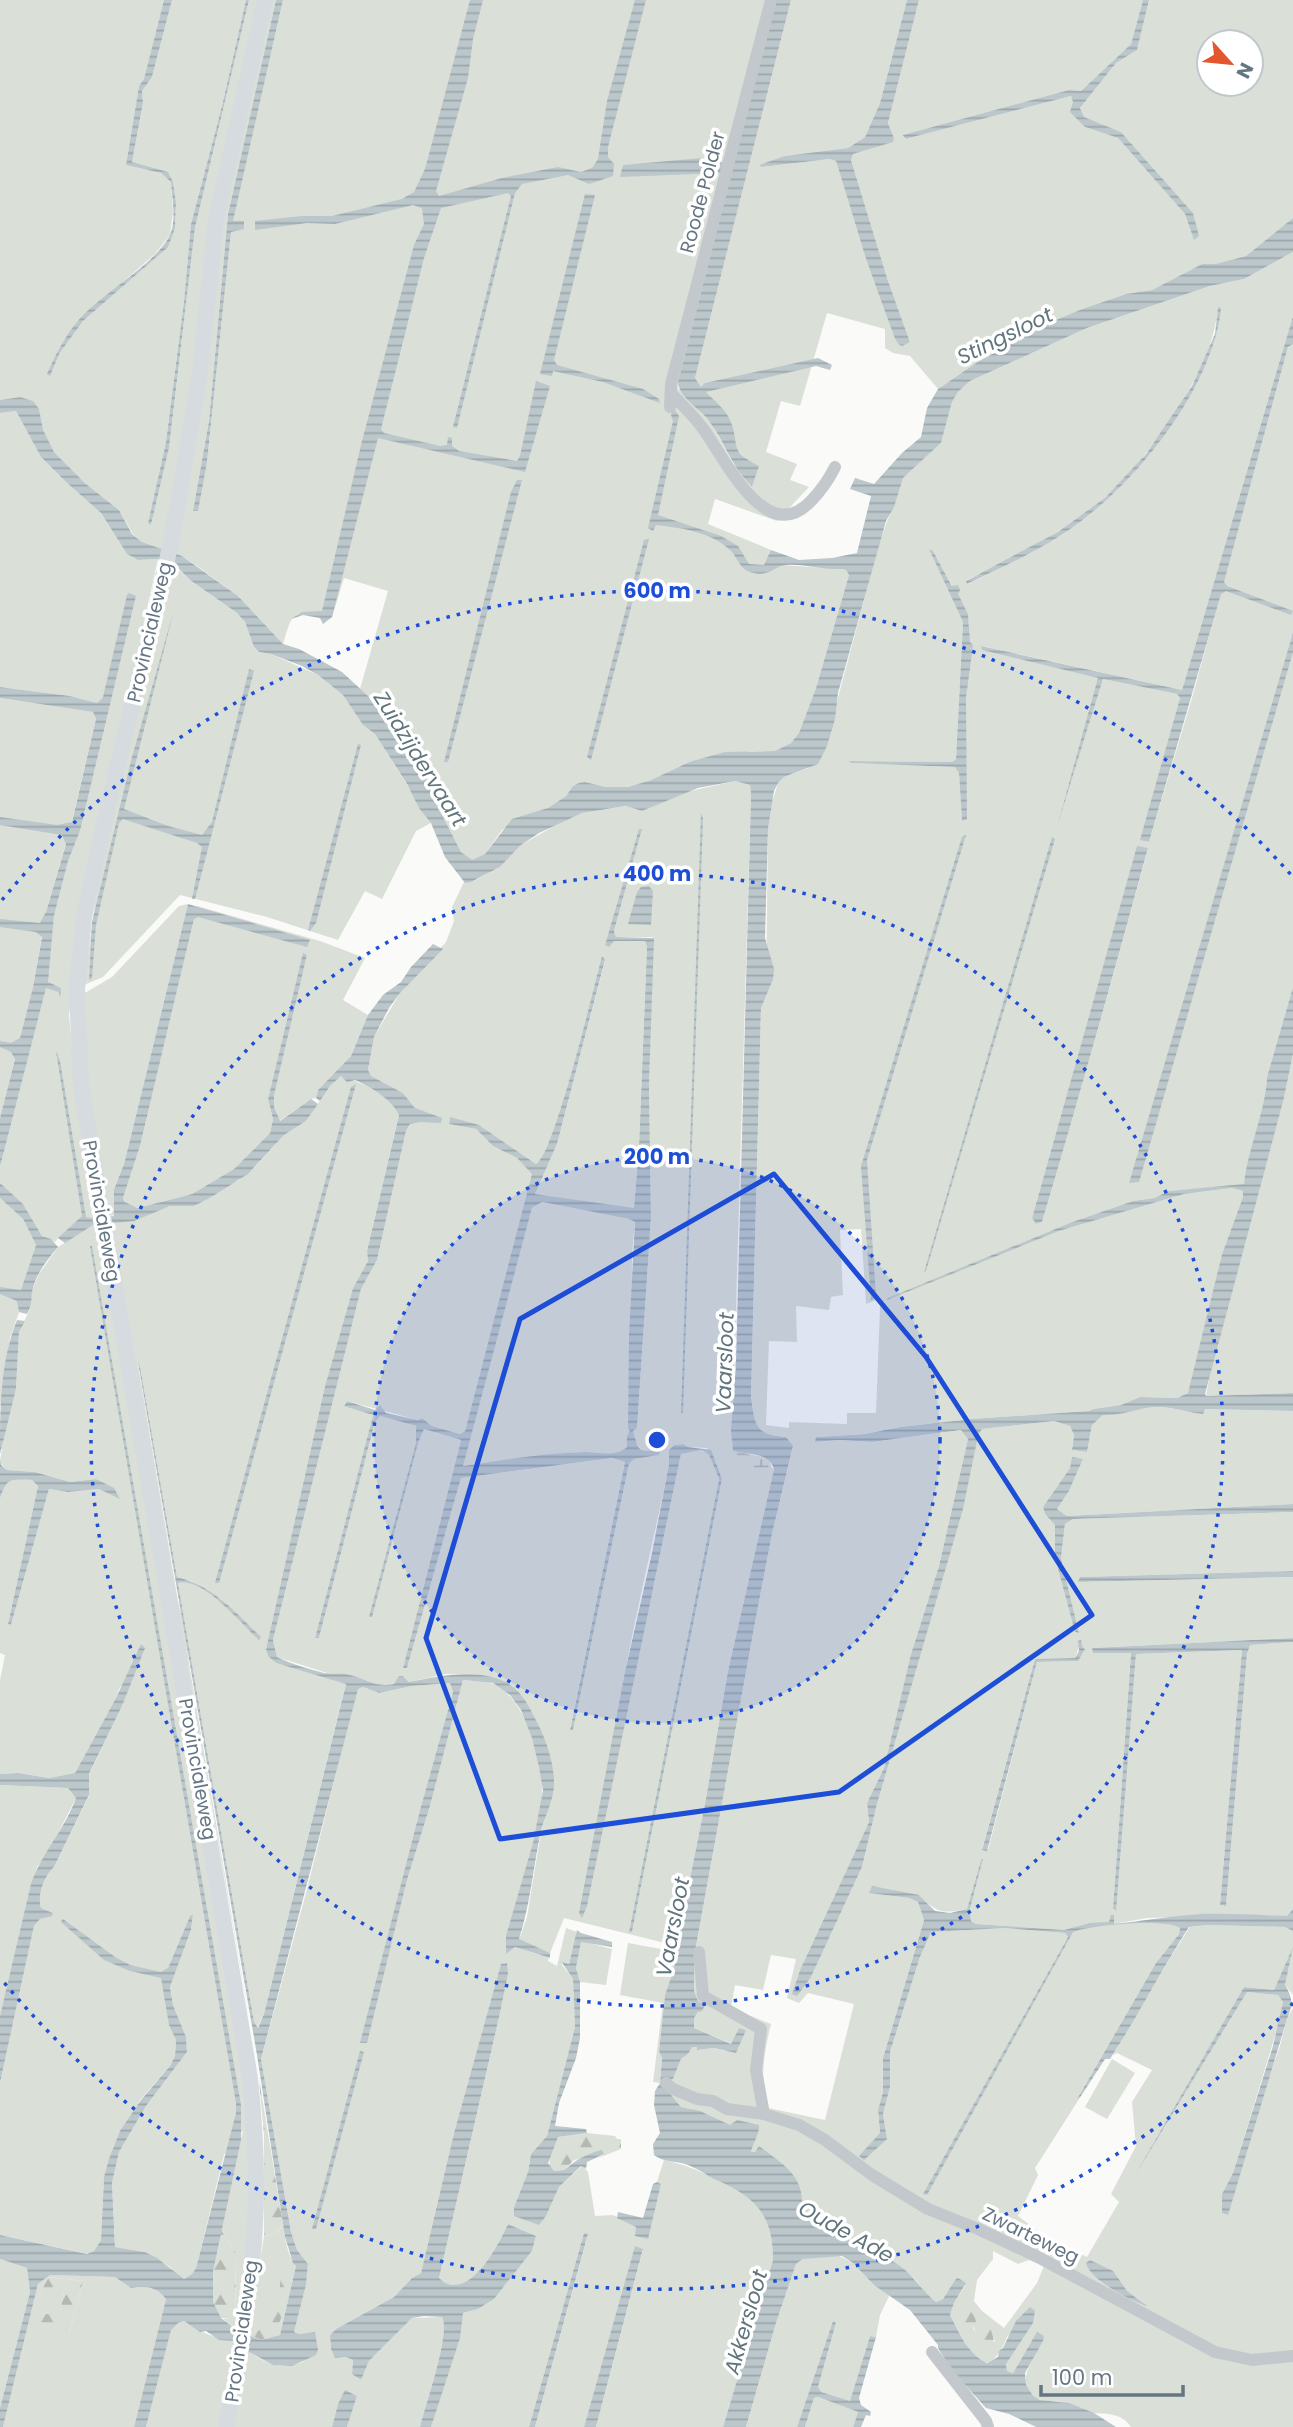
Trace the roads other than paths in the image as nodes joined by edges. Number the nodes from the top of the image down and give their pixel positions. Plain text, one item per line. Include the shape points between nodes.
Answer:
1 (265, 0) edge
2 (771, 0) edge
3 (835, 467) dead end
4 (699, 1952) dead end
5 (666, 2083) dead end
6 (764, 2113) junction
7 (932, 2352) dead end
8 (1293, 2356) edge
9 (226, 2427) edge
10 (988, 2427) edge

1 - 9 main road, Provincialeweg via 216,220 200,372 171,543 106,815 83,929 77,990 80,1086 250,2078 256,2214
2 - 3 street, Roode Polder via 671,384 671,400 704,430 741,486 773,514 798,512 828,483
4 - 6 street via 704,1996 761,2029 756,2070
5 - 6 street, Zwarteweg via 727,2109
6 - 8 street, Zwarteweg via 825,2140 928,2210 1036,2256 1215,2352 1252,2360
7 - 10 street

